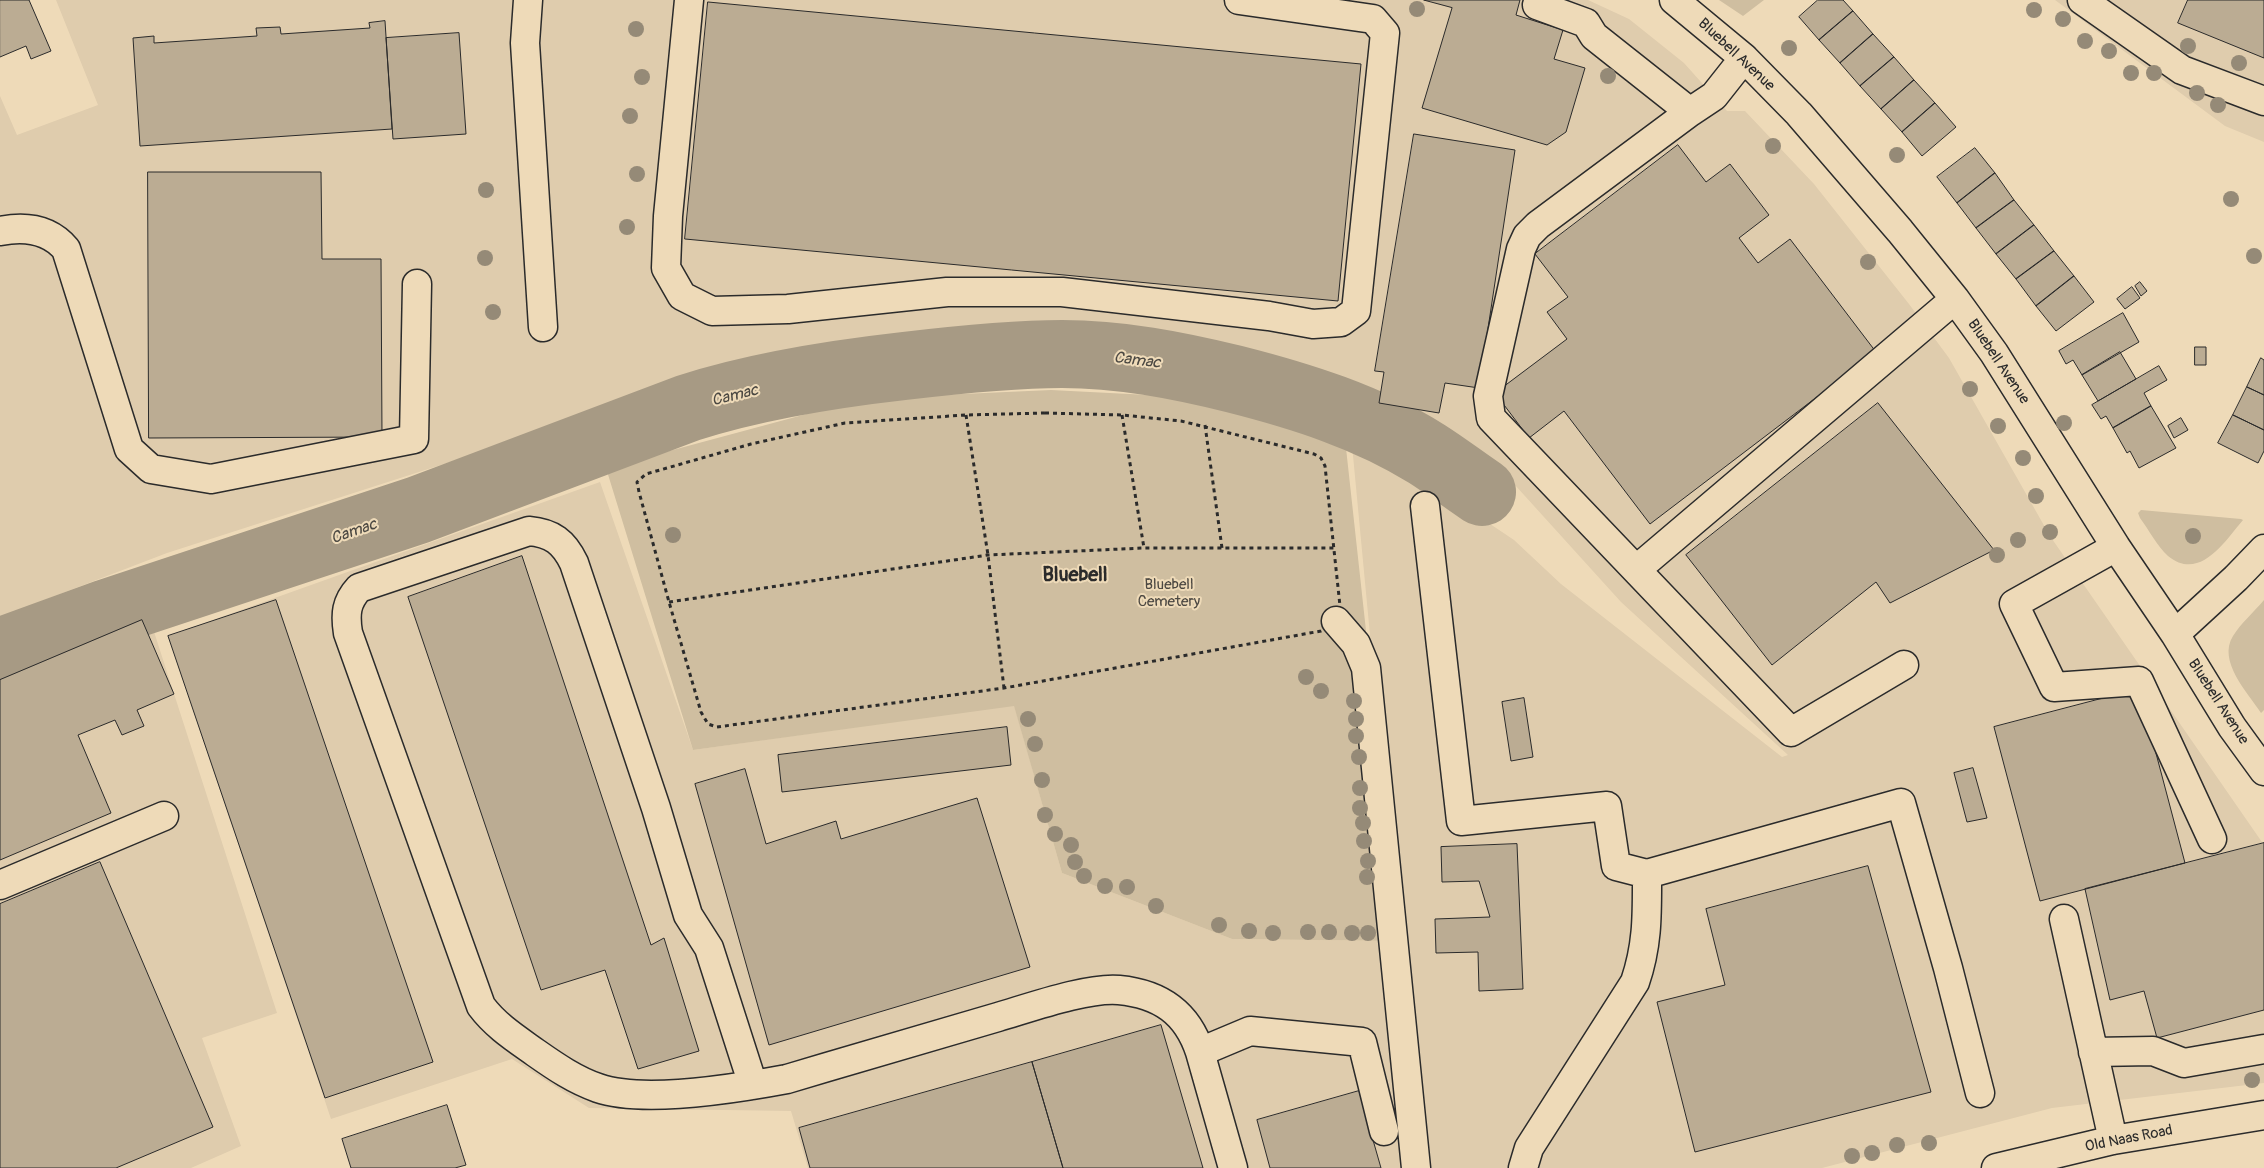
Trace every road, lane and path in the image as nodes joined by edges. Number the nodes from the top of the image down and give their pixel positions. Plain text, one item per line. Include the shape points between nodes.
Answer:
1 (528, 0) edge
2 (689, 0) edge
3 (1239, 0) edge
4 (1674, 0) edge
5 (2082, 0) edge
6 (1537, 5) dead end
7 (1744, 58) junction
8 (2264, 101) edge
9 (1690, 112) junction
10 (0, 231) edge
11 (417, 284) dead end
12 (1955, 299) junction
13 (543, 327) dead end
14 (966, 415) junction
15 (1122, 415) junction
16 (1204, 425) junction
17 (1424, 506) dead end
18 (2116, 547) junction
19 (1144, 548) junction
20 (1222, 548) junction
21 (1334, 548) junction
22 (2264, 549) edge
23 (988, 555) junction
24 (1638, 569) junction
25 (669, 602) junction
26 (1336, 621) junction
27 (2175, 634) junction
28 (1904, 665) dead end
29 (1004, 688) junction
30 (2264, 771) edge
31 (164, 816) dead end
32 (2212, 839) dead end
33 (1647, 874) junction
34 (0, 885) edge
35 (2064, 918) dead end
36 (2264, 1049) edge
37 (1200, 1052) junction
38 (2093, 1052) junction
39 (753, 1086) junction
40 (1980, 1093) dead end
41 (2264, 1115) edge
42 (1384, 1131) dead end
43 (2113, 1140) junction
44 (1233, 1168) edge
45 (1416, 1168) edge
46 (1523, 1168) edge
47 (1996, 1168) edge

1 - 13 street via 525,43
2 - 3 street via 666,268 682,296 712,311 788,309 947,292 1062,292 1313,324 1341,322 1356,310 1385,33 1374,19
4 - 7 street, Bluebell Avenue
5 - 8 street via 2182,70
6 - 9 street via 1586,23 1594,36
7 - 9 street via 1714,96
7 - 12 street, Bluebell Avenue via 1843,164
9 - 24 street via 1527,236 1521,249 1488,396 1491,418
10 - 11 street via 12,228 37,230 59,240 66,250 130,450 152,469 212,479 414,439
12 - 18 street, Bluebell Avenue via 1994,353
12 - 24 street
14 - 15 path
14 - 23 path
14 - 25 path via 845,423 751,444 646,474 637,482
15 - 16 path
15 - 19 path
16 - 20 path
16 - 21 path via 1320,458 1325,466
17 - 33 street via 1462,821 1607,806 1616,866
18 - 27 street, Bluebell Avenue
18 - 32 street via 2014,604 2054,687 2139,681
19 - 20 path
19 - 23 path
20 - 21 path
21 - 26 path via 1340,606
22 - 27 street
23 - 25 path
23 - 29 path
24 - 28 street via 1792,732
25 - 29 path via 702,712 708,724 717,727
26 - 29 path via 1321,631
26 - 45 street via 1356,644 1366,668
27 - 30 street, Bluebell Avenue via 2232,727
31 - 34 street
33 - 40 street via 1901,803
33 - 46 street via 1647,934 1635,982 1529,1148
35 - 38 street
36 - 38 street via 2184,1063 2153,1051
37 - 39 street via 1188,1023 1160,1001 1140,993 1094,991
37 - 42 street via 1250,1031 1362,1042
37 - 44 street
38 - 43 street
39 - 39 street via 655,1095 600,1089 561,1070 505,1031 481,1006 348,633 346,611 349,599 359,588 529,531 543,532 568,550 653,799 688,915 709,948
41 - 43 street, Old Naas Road
43 - 47 street, Old Naas Road

